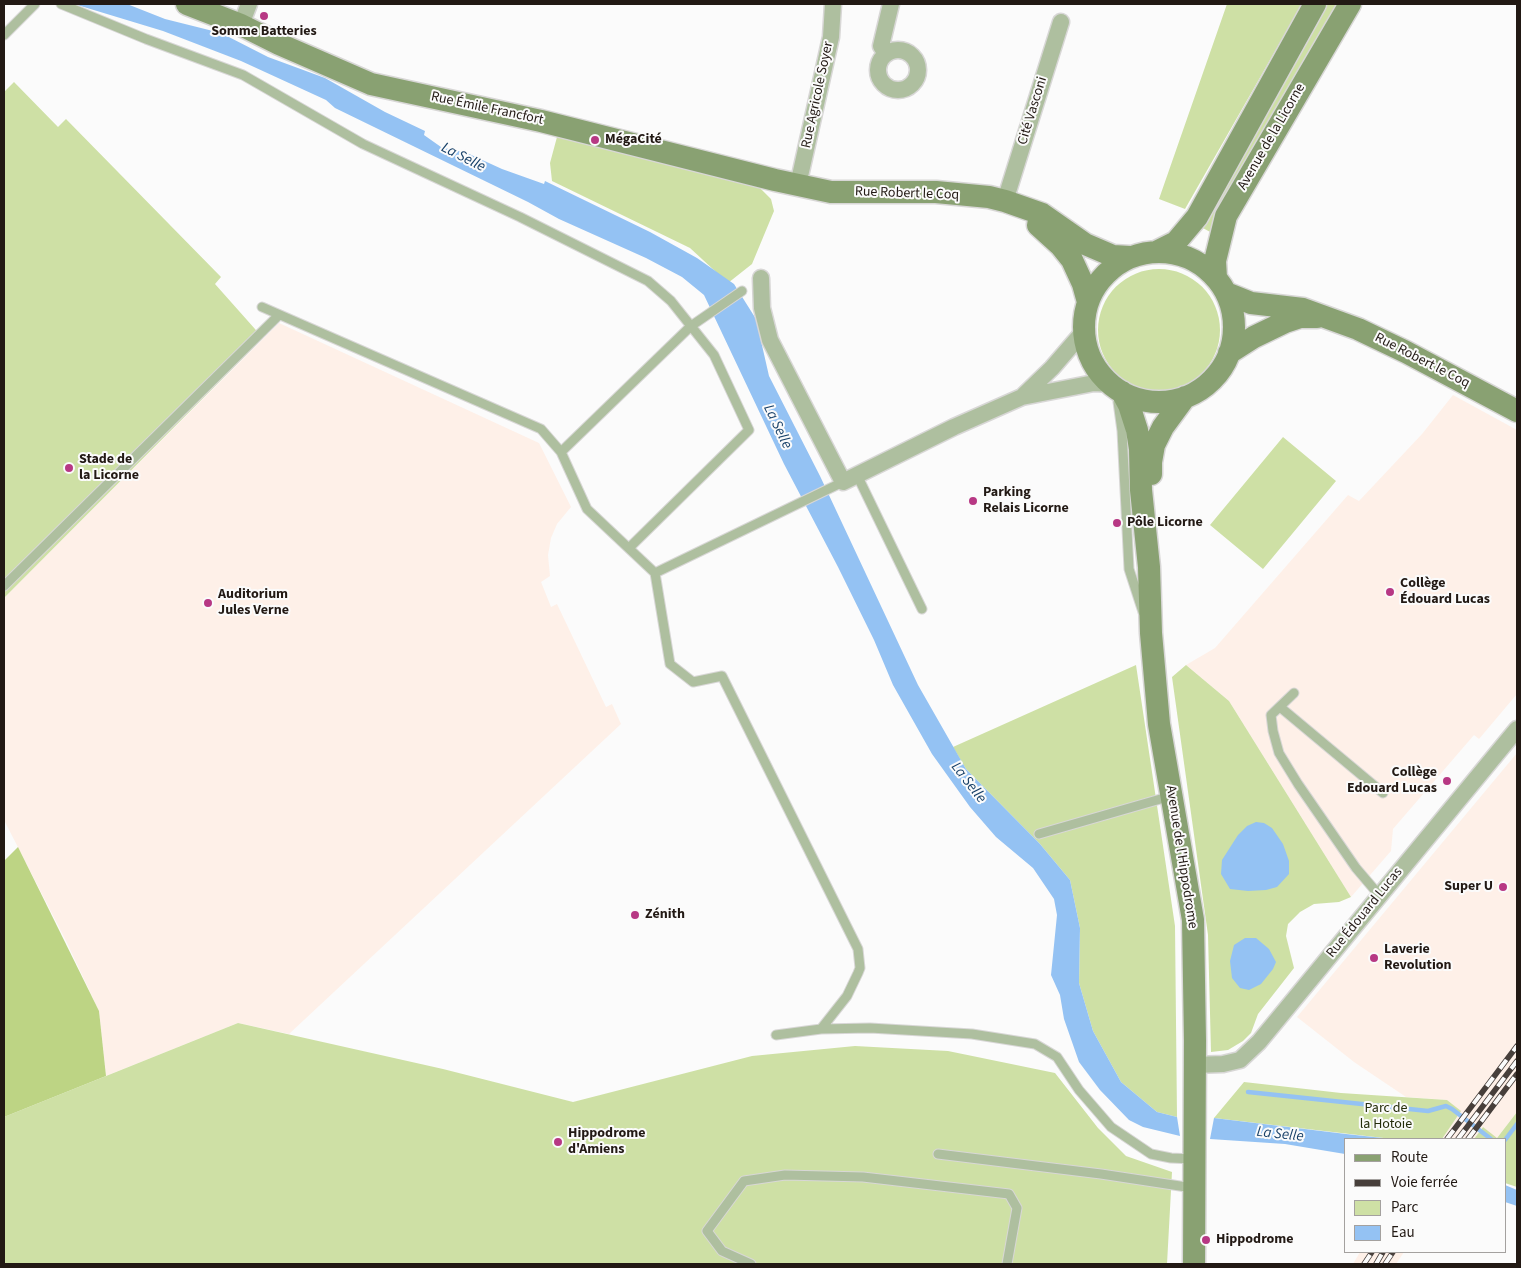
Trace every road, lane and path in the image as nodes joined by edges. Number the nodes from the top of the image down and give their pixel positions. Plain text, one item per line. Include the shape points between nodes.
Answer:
1 (35, 4) edge
2 (61, 4) edge
3 (187, 4) edge
4 (249, 4) edge
5 (833, 4) edge
6 (891, 4) edge
7 (1315, 4) edge
8 (1350, 4) edge
9 (1061, 22) dead end
10 (241, 25) junction
11 (4, 35) edge
12 (886, 54) dead end
13 (798, 185) junction
14 (1011, 203) junction
15 (1158, 251) junction
16 (1130, 257) junction
17 (761, 278) dead end
18 (1221, 285) junction
19 (742, 291) dead end
20 (1088, 302) junction
21 (262, 307) dead end
22 (279, 315) junction
23 (1324, 317) junction
24 (692, 326) junction
25 (1084, 331) junction
26 (1229, 353) junction
27 (1116, 388) junction
28 (1022, 397) junction
29 (1185, 397) junction
30 (1517, 410) edge
31 (561, 452) junction
32 (844, 482) junction
33 (1147, 540) junction
34 (629, 548) junction
35 (655, 573) junction
36 (4, 586) edge
37 (922, 609) dead end
38 (1151, 633) junction
39 (1294, 693) dead end
40 (1280, 707) junction
41 (1517, 729) edge
42 (1383, 793) dead end
43 (1171, 796) junction
44 (1038, 834) dead end
45 (1379, 895) junction
46 (821, 1028) junction
47 (776, 1035) dead end
48 (1194, 1065) junction
49 (938, 1154) dead end
50 (1194, 1154) junction
51 (1193, 1188) junction
52 (751, 1264) edge
53 (1007, 1264) edge
54 (1194, 1264) edge

1 - 11 lane
2 - 24 lane via 243,74 363,144 648,281
3 - 10 main road, Rue Émile Francfort
4 - 10 street
5 - 13 street, Rue Agricole Soyer via 831,37
6 - 12 street via 881,46
7 - 15 main road, Avenue de la Licorne via 1197,218 1176,242
8 - 18 main road, Avenue de la Licorne via 1226,216 1215,262
9 - 14 street, Cité Vasconi
10 - 13 main road, Rue Émile Francfort via 371,84 541,121
13 - 14 main road, Rue Robert le Coq via 831,192 936,192 989,197
14 - 16 main road, Rue Robert le Coq via 1042,214 1084,244 1113,256
14 - 20 main road via 1060,245 1072,260 1084,284
15 - 16 main road
15 - 18 main road via 1180,254 1199,263
16 - 20 main road via 1104,275
17 - 32 street via 762,308 770,340
18 - 23 main road, Rue Robert le Coq via 1251,302 1303,309
18 - 26 main road via 1233,313 1234,333
19 - 24 lane
20 - 25 main road
21 - 22 lane
22 - 31 lane via 541,429
22 - 36 lane
23 - 26 main road, Rue Robert le Coq via 1285,322
23 - 30 main road, Rue Robert le Coq via 1406,352
24 - 31 lane
24 - 34 lane via 714,355 749,430
25 - 27 main road via 1092,360
25 - 28 street
26 - 29 main road via 1212,380
27 - 28 street via 1094,383
27 - 29 main road via 1153,402
27 - 33 main road, Avenue de l'Hippodrome via 1129,405 1137,430
27 - 38 lane via 1122,431 1129,570
28 - 32 street
29 - 33 main road, Avenue de l'Hippodrome via 1154,445
31 - 34 lane via 587,509
32 - 35 lane
32 - 37 lane
33 - 38 main road, Avenue de l'Hippodrome
34 - 35 lane
35 - 46 lane via 670,664 693,682 722,676 858,949 860,968 847,996
38 - 43 main road, Avenue de l'Hippodrome via 1159,724
39 - 40 lane
40 - 42 lane
40 - 45 lane via 1271,715 1279,752 1356,868
41 - 45 street, Rue Édouard Lucas
43 - 44 lane
43 - 48 main road, Avenue de l'Hippodrome via 1193,920
45 - 48 street, Rue Édouard Lucas via 1295,1000 1240,1060
46 - 47 lane
46 - 50 lane via 972,1034 1035,1044 1057,1057 1110,1127 1151,1154 1172,1158
48 - 50 main road, Avenue de l'Hippodrome
49 - 51 lane
50 - 51 main road, Avenue de l'Hippodrome
51 - 54 main road, Avenue de l'Hippodrome
52 - 53 lane via 722,1251 707,1232 744,1181 785,1175 863,1177 1009,1194 1017,1208

